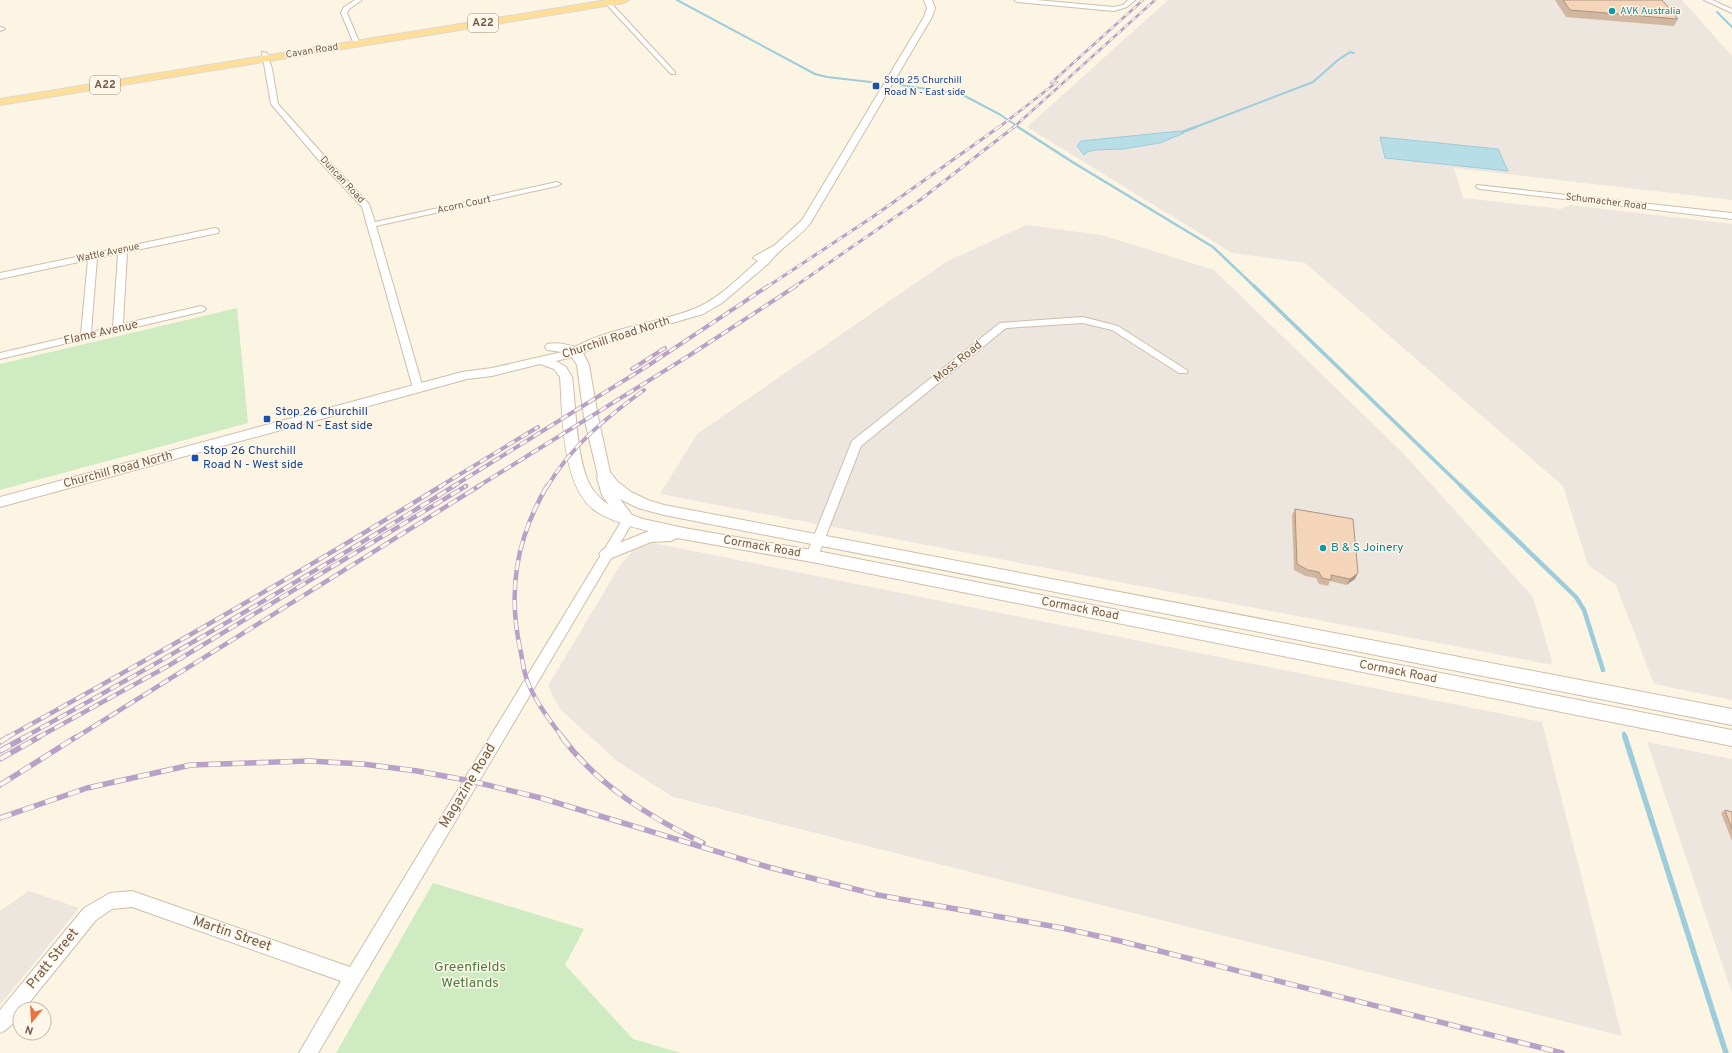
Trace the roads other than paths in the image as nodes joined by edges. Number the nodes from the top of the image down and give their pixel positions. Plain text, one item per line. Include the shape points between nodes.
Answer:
1 (360, 0) edge
2 (591, 0) edge
3 (624, 0) edge
4 (928, 0) edge
5 (1017, 0) edge
6 (1132, 0) edge
7 (1707, 0) edge
8 (1720, 0) edge
9 (608, 3) junction
10 (1732, 6) edge
11 (1732, 11) edge
12 (356, 41) junction
13 (265, 56) junction
14 (673, 73) dead end
15 (0, 96) edge
16 (0, 102) edge
17 (557, 184) dead end
18 (1480, 188) dead end
19 (1732, 216) edge
20 (371, 225) junction
21 (216, 231) dead end
22 (123, 250) junction
23 (768, 255) junction
24 (93, 256) junction
25 (0, 276) edge
26 (201, 310) dead end
27 (118, 329) junction
28 (86, 336) junction
29 (611, 337) junction
30 (551, 347) junction
31 (576, 352) junction
32 (0, 356) edge
33 (538, 360) junction
34 (583, 366) junction
35 (1183, 371) dead end
36 (467, 375) junction
37 (418, 388) junction
38 (601, 469) junction
39 (0, 502) edge
40 (678, 512) junction
41 (628, 520) junction
42 (684, 534) junction
43 (818, 539) junction
44 (607, 554) junction
45 (812, 556) junction
46 (1732, 717) edge
47 (1732, 738) edge
48 (110, 901) joint
49 (354, 977) junction
50 (0, 1024) edge
51 (308, 1053) edge

1 - 12 street via 346,8 344,13
2 - 12 main road, Cavan Road / A22
3 - 9 main road, Cavan Road / A22
4 - 23 street, Churchill Road North via 931,8 928,17 806,222 789,240
5 - 6 street via 1114,9 1125,6
7 - 11 street
8 - 10 street
9 - 12 main road, Cavan Road / A22
9 - 14 street
12 - 13 main road, Cavan Road / A22
13 - 15 main road, Cavan Road / A22
13 - 16 main road, Cavan Road / A22
13 - 20 street, Duncan Road via 275,104 364,203
17 - 20 street, Acorn Court
18 - 19 street, Schumacher Road
20 - 37 street, Duncan Road
21 - 22 street, Wattle Avenue
22 - 24 street, Wattle Avenue
22 - 27 street
23 - 29 street, Churchill Road North via 766,260 711,305 681,317
23 - 30 street, Churchill Road North via 759,257 706,299 690,307
24 - 25 street, Wattle Avenue
24 - 28 street
26 - 27 street, Flame Avenue
27 - 28 street, Flame Avenue
28 - 32 street, Flame Avenue
29 - 31 street, Churchill Road North via 596,341
29 - 34 street via 592,353
30 - 31 street
30 - 36 street, Churchill Road North via 490,364
31 - 33 street, Churchill Road North
31 - 34 street, Cormack Road
33 - 36 street, Churchill Road North via 492,372
33 - 41 street, Cormack Road via 564,370 574,451 585,490 602,508
34 - 38 street, Cormack Road
35 - 43 street, Moss Road via 1115,328 1083,320 1003,325 856,444
36 - 37 street, Churchill Road North
37 - 39 street, Churchill Road North
38 - 40 street, Cormack Road via 612,485 626,496 643,504
38 - 41 street via 609,495
40 - 41 street
40 - 43 street, Cormack Road
41 - 42 street, Cormack Road
41 - 44 street, Magazine Road
42 - 44 street via 649,537
42 - 45 street, Cormack Road
43 - 45 street, Moss Road
43 - 46 street, Cormack Road
44 - 49 street, Magazine Road
45 - 47 street, Cormack Road
48 - 49 street, Martin Street via 132,899
48 - 50 street, Pratt Street via 90,914
49 - 51 street, Magazine Road

